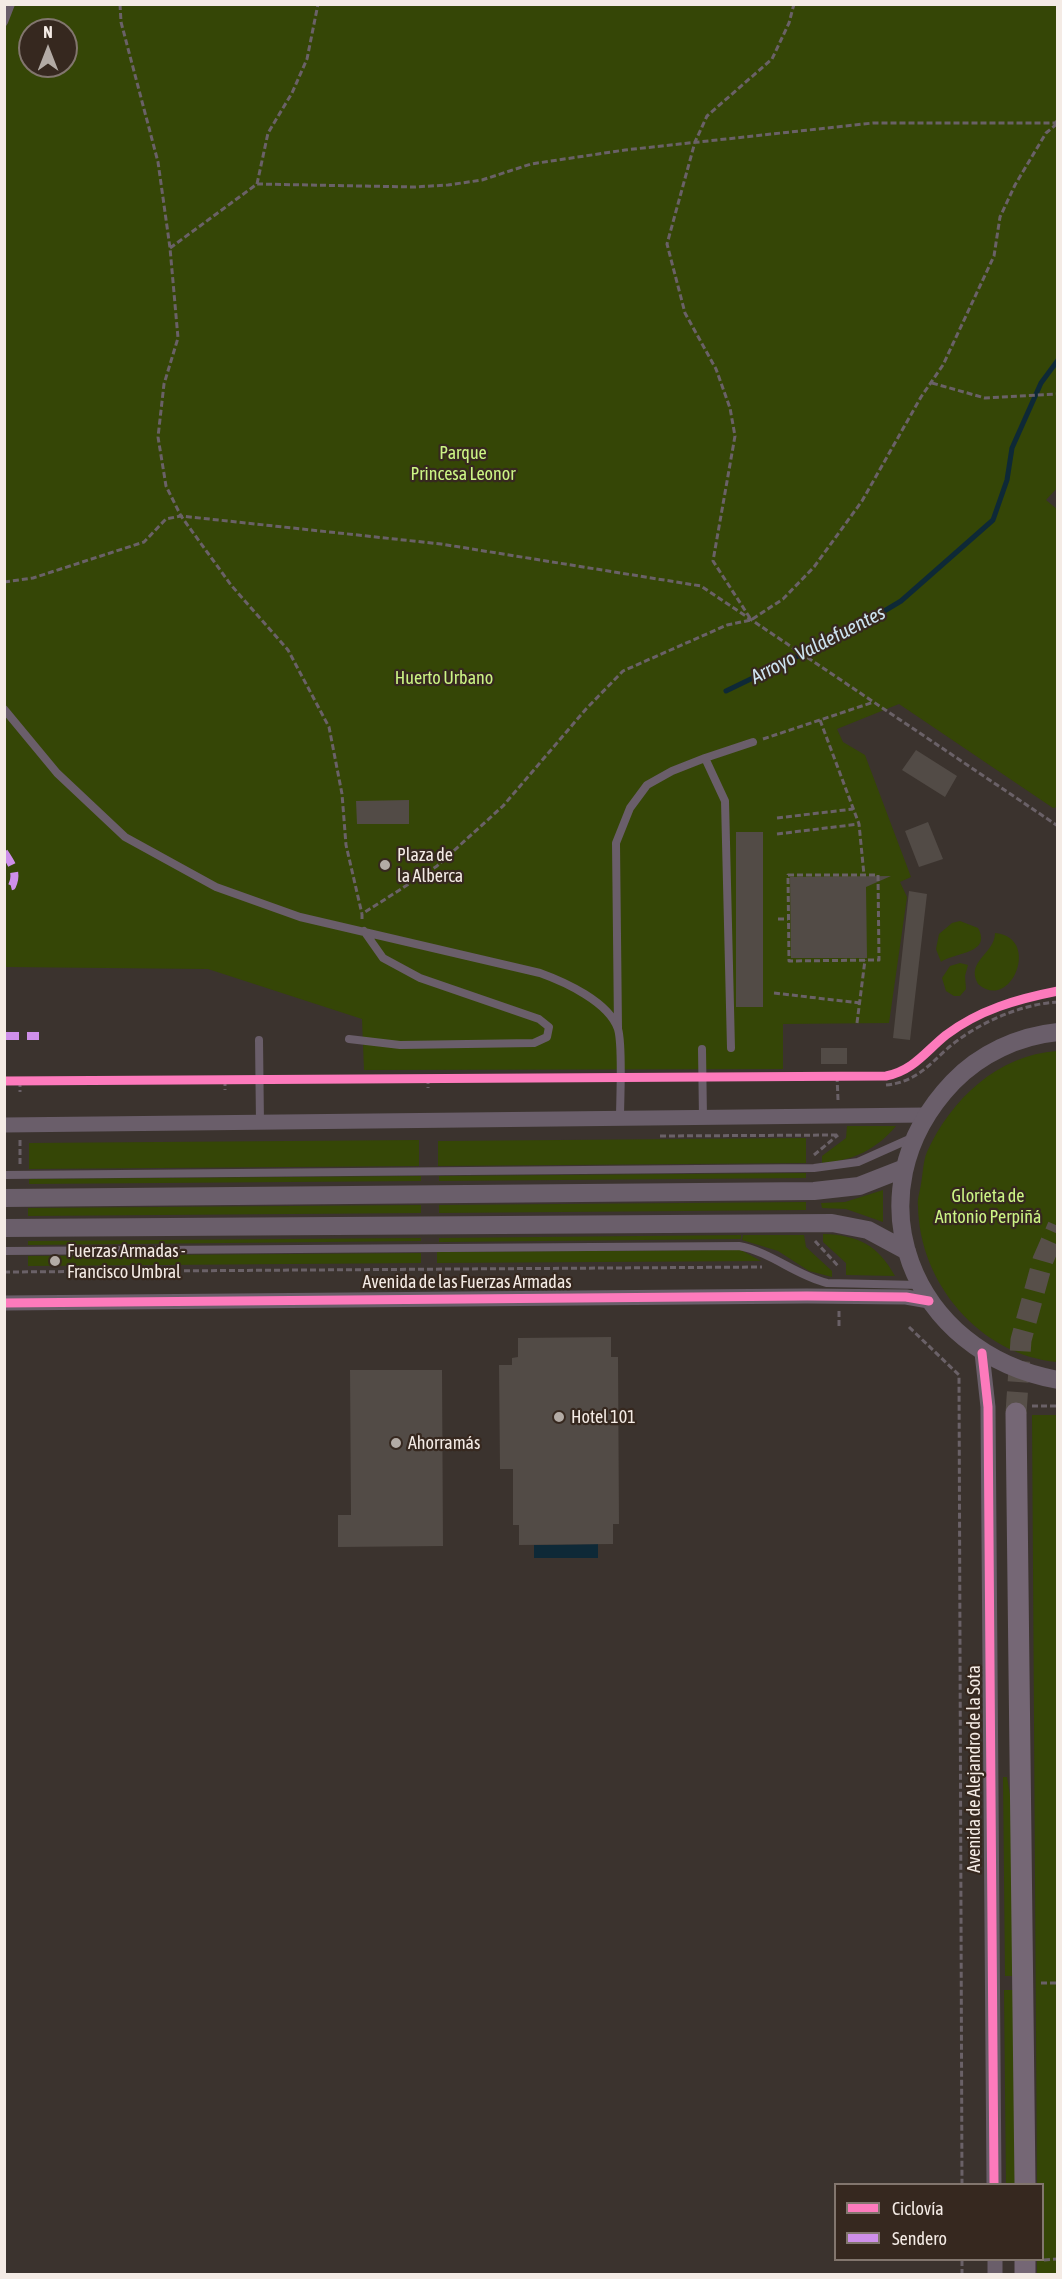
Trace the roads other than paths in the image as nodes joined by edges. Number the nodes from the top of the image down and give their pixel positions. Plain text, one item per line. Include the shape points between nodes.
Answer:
1 (11, 4) edge
2 (4, 21) edge
3 (4, 709) edge
4 (753, 742) road end
5 (705, 758) junction
6 (364, 931) junction
7 (618, 1028) junction
8 (1058, 1032) edge
9 (349, 1039) dead end
10 (259, 1040) dead end
11 (702, 1048) dead end
12 (731, 1048) dead end
13 (926, 1115) junction
14 (620, 1118) junction
15 (703, 1118) junction
16 (260, 1123) junction
17 (4, 1125) edge
18 (915, 1137) junction
19 (905, 1168) junction
20 (4, 1175) edge
21 (4, 1198) edge
22 (4, 1228) edge
23 (4, 1251) edge
24 (907, 1251) junction
25 (920, 1285) junction
26 (929, 1301) junction
27 (4, 1302) edge
28 (982, 1353) junction
29 (1058, 1380) edge
30 (1016, 1413) tunnel mouth
31 (994, 2183) edge
32 (1024, 2183) edge

1 - 2 lane
3 - 6 lane via 57,773 125,837 216,887 300,916
4 - 5 lane
5 - 7 lane via 647,785 630,808 616,843
5 - 12 lane via 725,801
6 - 7 lane via 540,973 573,985 602,1007
6 - 9 lane via 383,958 420,978 539,1019 549,1027 547,1037 534,1043 400,1045
7 - 14 lane
8 - 13 street via 1023,1039 979,1060 939,1096
10 - 16 lane
11 - 15 lane
13 - 15 street
13 - 18 street
14 - 15 street
14 - 16 street
16 - 17 street
18 - 19 street
18 - 20 lane via 858,1162 814,1168
19 - 21 street via 859,1186 814,1191
19 - 24 street via 901,1209
22 - 24 street via 832,1222 868,1230
23 - 25 lane, Avenida de las Fuerzas Armadas via 739,1246 758,1249 813,1279
24 - 25 street
25 - 26 street
26 - 27 street, Avenida de las Fuerzas Armadas via 906,1297 795,1296
26 - 28 street via 958,1335
28 - 29 street via 1019,1371
28 - 31 street, Avenida de Alejandro de la Sota via 988,1407
30 - 32 main road

